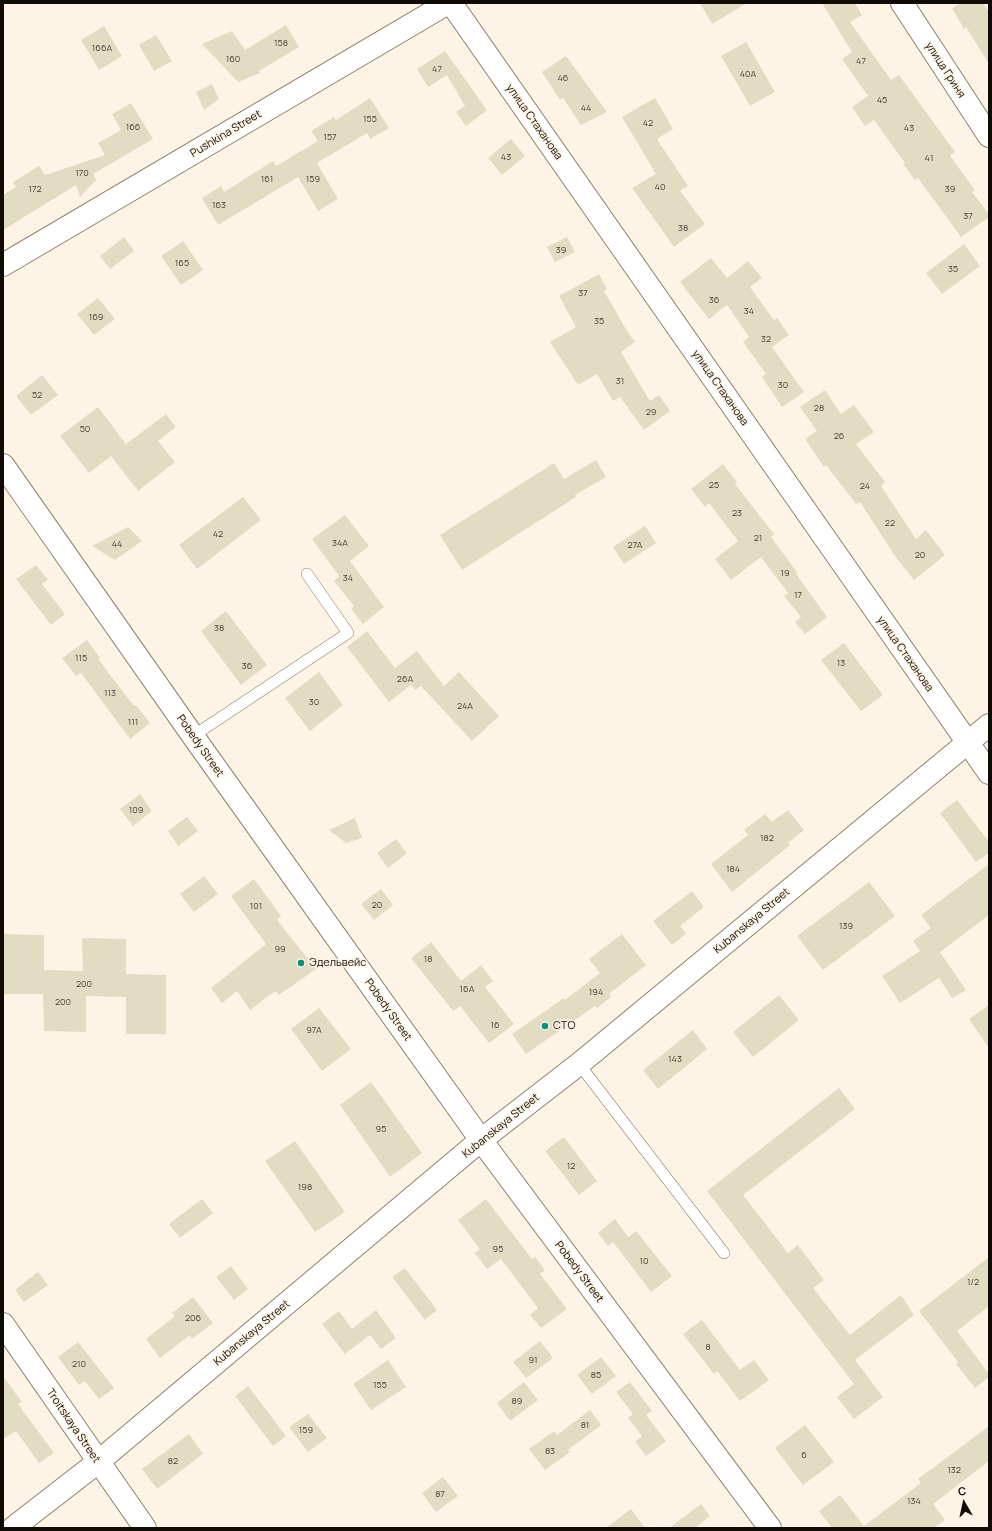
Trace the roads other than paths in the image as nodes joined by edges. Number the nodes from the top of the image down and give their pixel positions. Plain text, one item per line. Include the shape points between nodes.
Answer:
1 (450, 3) edge
2 (902, 3) edge
3 (989, 136) edge
4 (3, 266) edge
5 (3, 465) edge
6 (307, 574) dead end
7 (989, 725) edge
8 (193, 736) junction
9 (967, 743) junction
10 (989, 773) edge
11 (579, 1064) junction
12 (481, 1140) junction
13 (724, 1252) dead end
14 (3, 1324) edge
15 (98, 1462) junction
16 (13, 1528) edge
17 (145, 1528) edge
18 (770, 1528) edge

1 - 4 street, Pushkina Street
1 - 9 street, улица Стаханова
2 - 3 street, улица Гриня
5 - 8 street, Pobedy Street
6 - 8 lane via 348,633
7 - 9 street, Kubanskaya Street
8 - 12 street, Pobedy Street
9 - 10 street, улица Стаханова
9 - 11 street, Kubanskaya Street
11 - 12 street, Kubanskaya Street
11 - 13 lane
12 - 15 street, Kubanskaya Street
12 - 18 street, Pobedy Street
14 - 15 street, Troitskaya Street
15 - 16 street, Kubanskaya Street
15 - 17 street, Troitskaya Street

